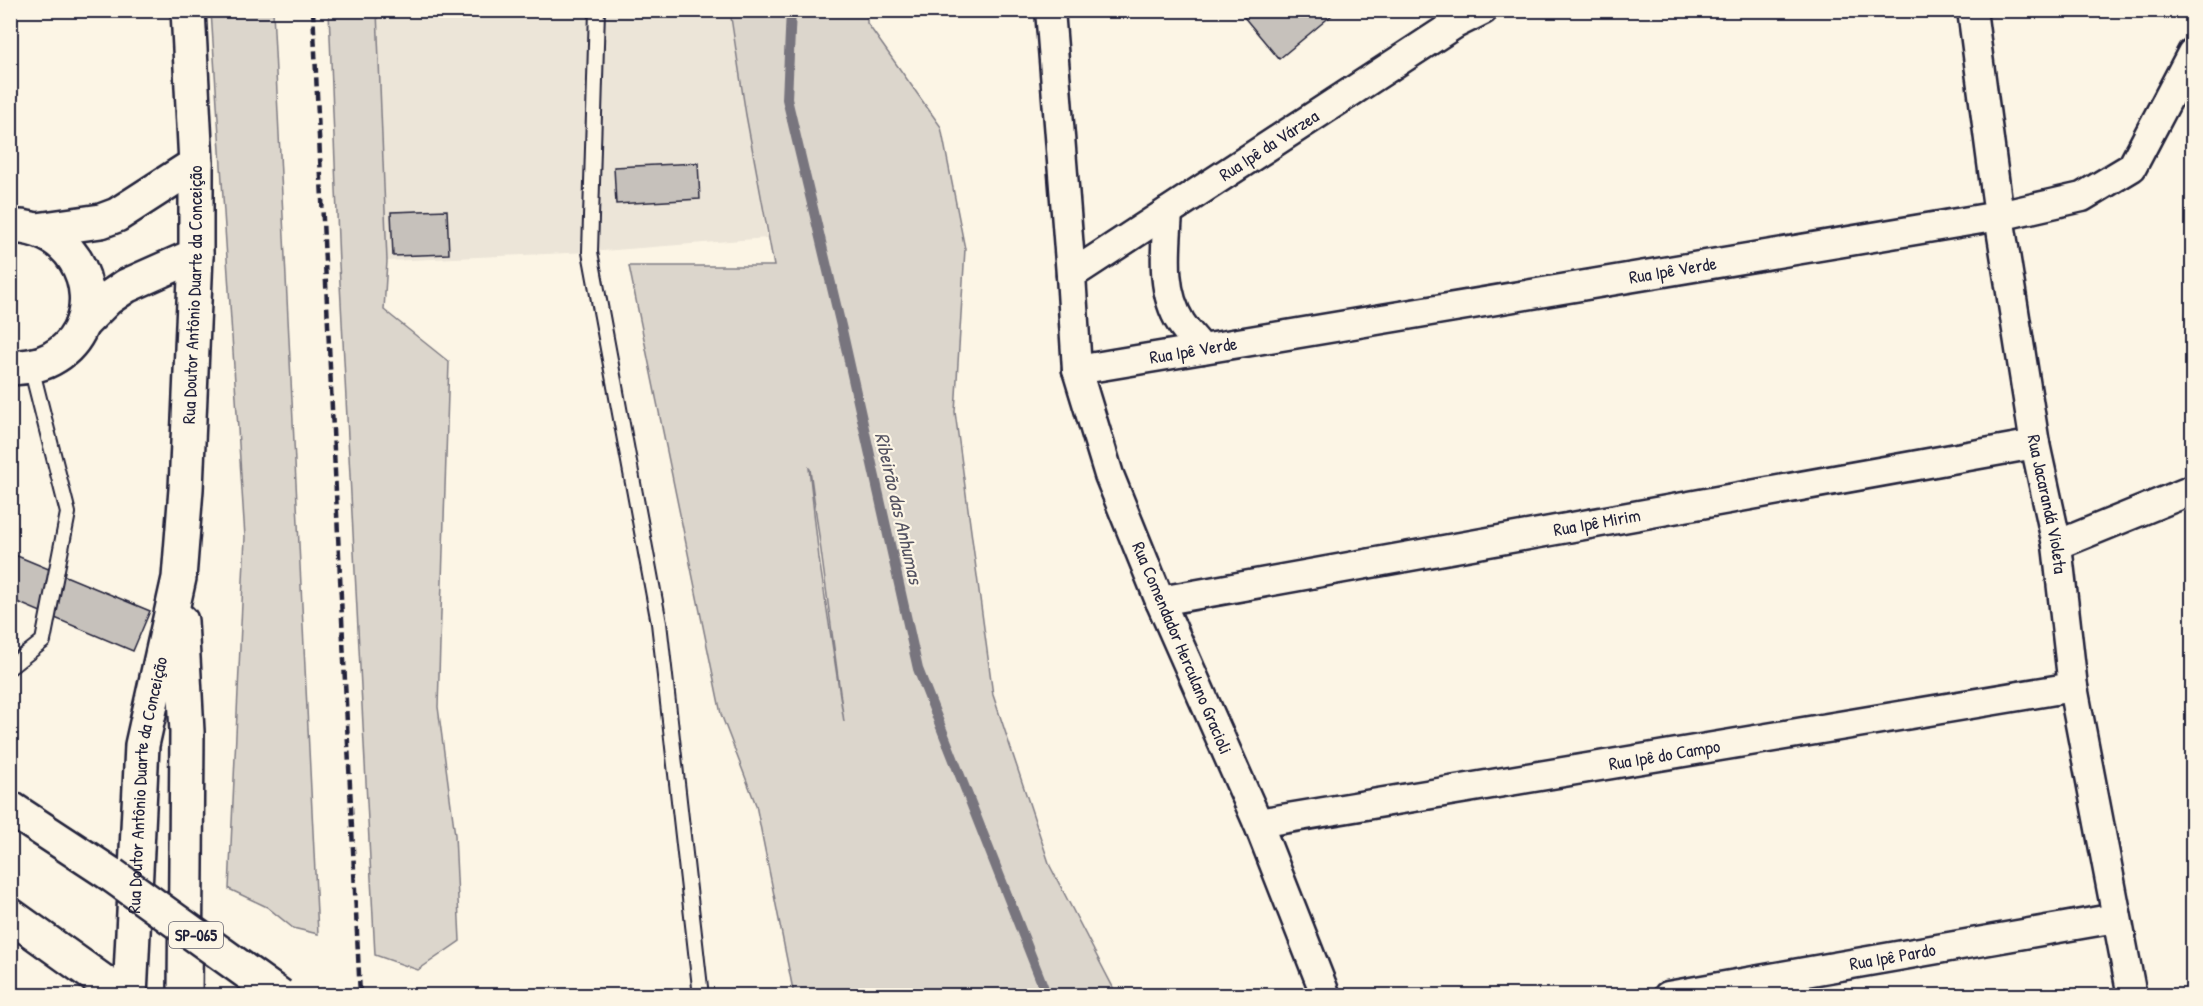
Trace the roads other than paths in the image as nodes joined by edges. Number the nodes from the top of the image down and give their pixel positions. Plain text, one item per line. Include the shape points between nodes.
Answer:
1 (188, 10) edge
2 (597, 10) edge
3 (1050, 10) edge
4 (1483, 10) edge
5 (1972, 10) edge
6 (2193, 53) edge
7 (196, 164) junction
8 (1168, 212) junction
9 (1999, 216) junction
10 (24, 228) edge
11 (196, 255) junction
12 (1072, 283) junction
13 (82, 324) junction
14 (1202, 349) junction
15 (21, 367) edge
16 (1077, 369) junction
17 (2035, 444) junction
18 (2193, 490) edge
19 (2057, 545) junction
20 (179, 578) junction
21 (1160, 601) junction
22 (10, 668) edge
23 (2073, 687) junction
24 (13, 806) edge
25 (1258, 823) junction
26 (10, 915) edge
27 (2116, 918) junction
28 (120, 992) edge
29 (185, 996) edge
30 (280, 996) edge
31 (701, 996) edge
32 (1326, 996) edge
33 (1668, 996) edge
34 (2132, 996) edge

1 - 7 main road, Rua Doutor Antônio Duarte da Conceição
2 - 31 lane via 590,252 659,623
3 - 12 street, Rua Comendador Herculano Gracioli
4 - 8 street, Rua Ipê da Várzea via 1455,24
5 - 9 street, Rua Jacarandá Violeta
6 - 9 street, Rua Ipê Verde via 2132,167 2082,197
7 - 10 main road via 117,215 101,221
7 - 11 main road, Rua Doutor Antônio Duarte da Conceição
8 - 12 street, Rua Ipê da Várzea
8 - 14 street via 1169,294 1180,321
9 - 14 street, Rua Ipê Verde
9 - 17 street, Rua Jacarandá Violeta
10 - 13 main road via 58,240 74,257 85,278 87,301
11 - 13 main road via 126,286
11 - 20 main road, Rua Doutor Antônio Duarte da Conceição
12 - 16 street, Rua Comendador Herculano Gracioli
13 - 15 main road via 70,343 52,358
14 - 16 street, Rua Ipê Verde
15 - 22 lane via 68,513 43,641
16 - 21 street, Rua Comendador Herculano Gracioli via 1109,475
17 - 19 street, Rua Jacarandá Violeta
17 - 21 street, Rua Ipê Mirim
18 - 19 street
19 - 23 street, Rua Jacarandá Violeta
20 - 28 main road, Rua Doutor Antônio Duarte da Conceição via 142,745
20 - 29 main road, Rua Doutor Antônio Duarte da Conceição via 187,732
21 - 25 street, Rua Comendador Herculano Gracioli
23 - 25 street, Rua Ipê do Campo
23 - 27 street, Rua Jacarandá Violeta
24 - 30 main road, SP-065, bridge
25 - 32 street, Rua Comendador Herculano Gracioli
26 - 28 main road
27 - 33 street, Rua Ipê Pardo
27 - 34 street, Rua Jacarandá Violeta

